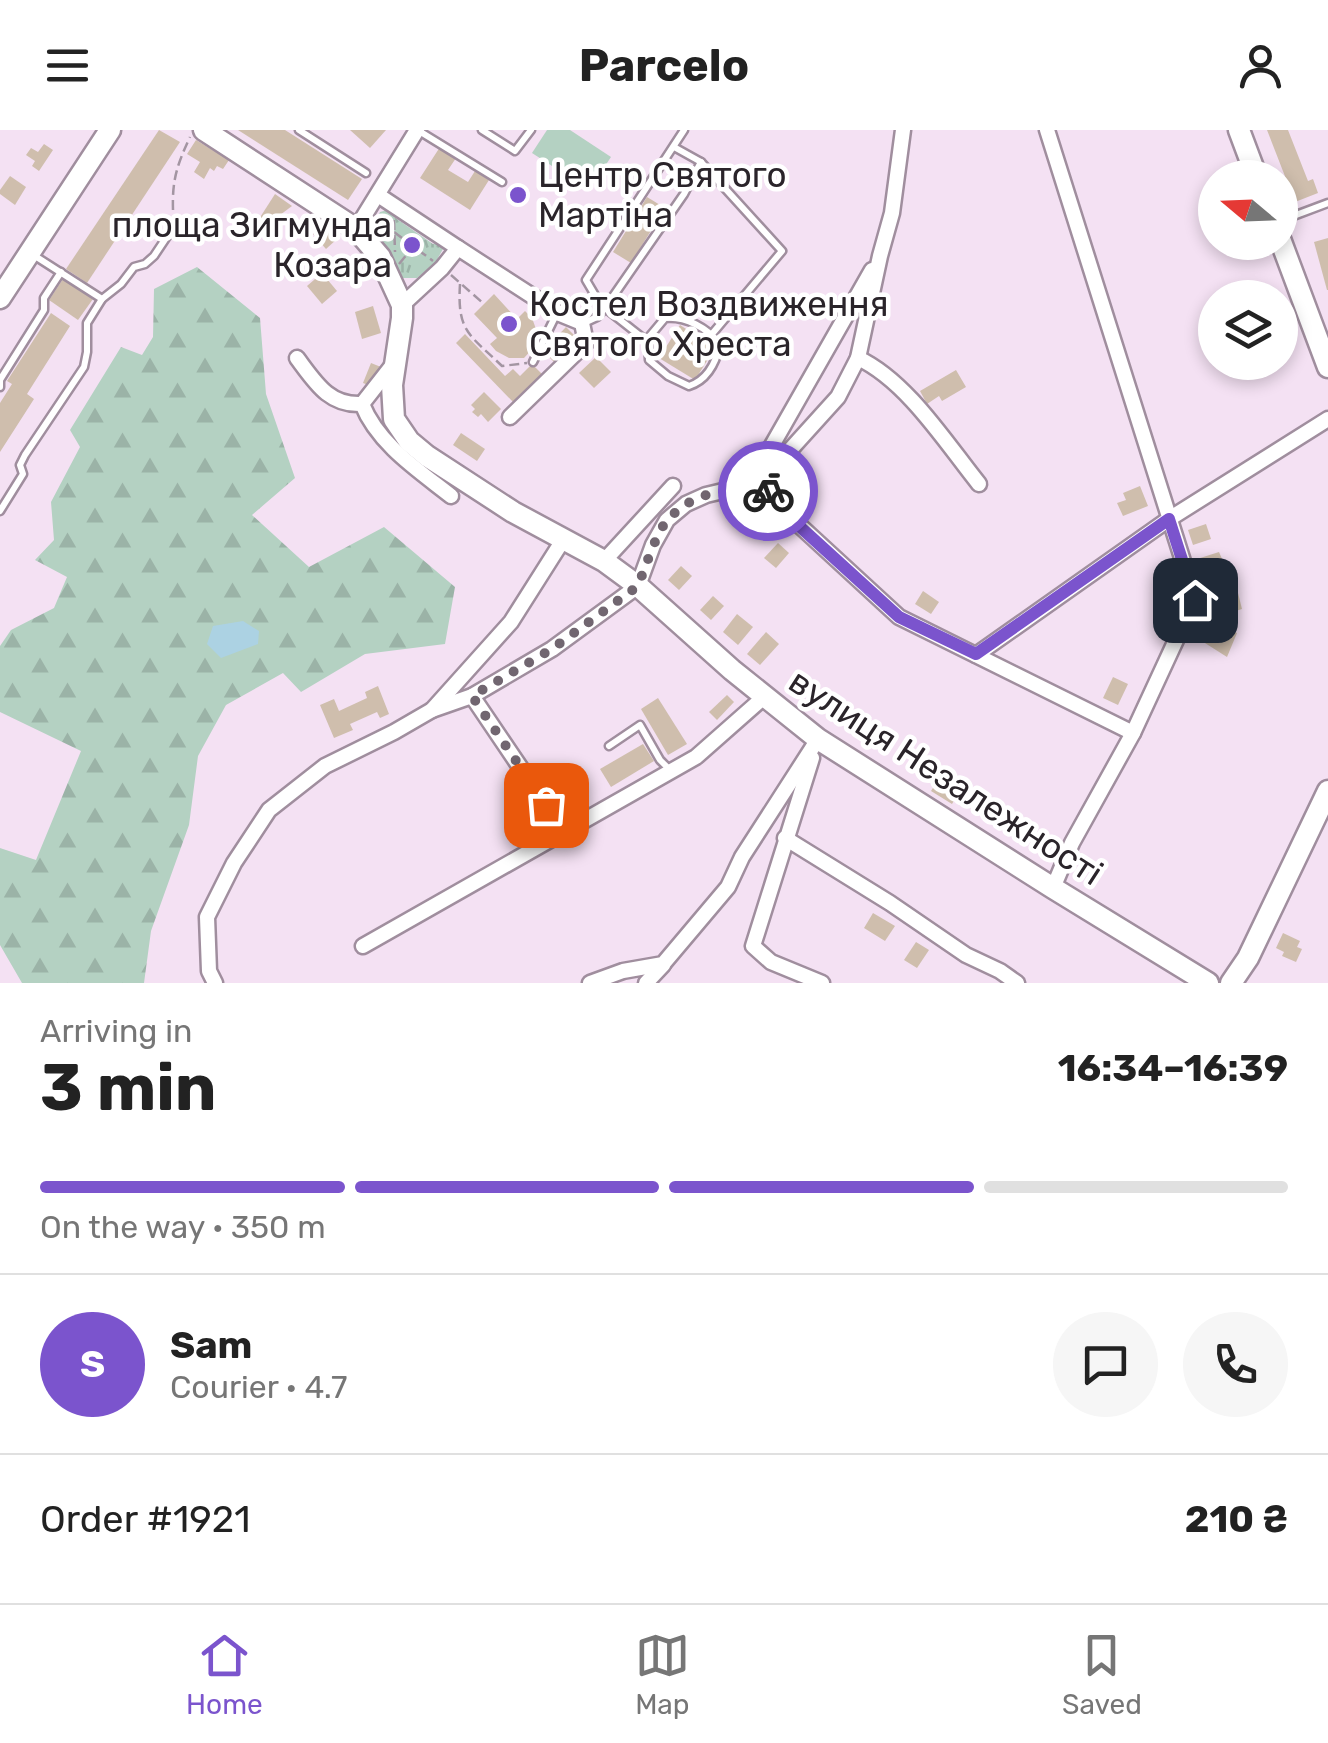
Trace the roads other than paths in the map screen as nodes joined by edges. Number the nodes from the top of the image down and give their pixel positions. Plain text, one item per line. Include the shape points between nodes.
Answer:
1 (110, 130) edge
2 (299, 130) edge
3 (417, 130) edge
4 (482, 130) edge
5 (531, 130) edge
6 (684, 130) edge
7 (902, 130) edge
8 (1047, 130) edge
9 (1239, 130) edge
10 (197, 132) edge
11 (674, 146) junction
12 (1250, 160) edge
13 (701, 162) junction
14 (366, 173) dead end
15 (502, 182) dead end
16 (378, 194) junction
17 (1328, 203) edge
18 (1298, 214) edge
19 (178, 220) road end
20 (356, 229) junction
21 (458, 248) junction
22 (30, 252) junction
23 (880, 256) junction
24 (1288, 260) edge
25 (61, 272) junction
26 (0, 298) edge
27 (102, 299) junction
28 (402, 304) junction
29 (605, 308) junction
30 (560, 314) junction
31 (582, 323) junction
32 (712, 334) junction
33 (648, 342) junction
34 (297, 358) dead end
35 (397, 358) junction
36 (858, 358) junction
37 (1326, 358) edge
38 (533, 362) road end
39 (0, 387) edge
40 (362, 404) junction
41 (510, 417) dead end
42 (1328, 419) edge
43 (766, 456) dead end
44 (761, 482) junction
45 (979, 484) dead end
46 (673, 486) dead end
47 (451, 496) dead end
48 (0, 510) edge
49 (1169, 519) junction
50 (564, 540) junction
51 (604, 561) junction
52 (638, 586) junction
53 (976, 654) junction
54 (472, 696) junction
55 (764, 697) junction
56 (432, 710) junction
57 (1132, 733) junction
58 (818, 738) junction
59 (609, 746) dead end
60 (671, 771) junction
61 (1328, 791) edge
62 (564, 832) junction
63 (785, 838) junction
64 (1052, 888) junction
65 (363, 946) dead end
66 (663, 964) junction
67 (215, 983) edge
68 (590, 983) edge
69 (646, 983) edge
70 (822, 983) edge
71 (1017, 983) edge
72 (1208, 983) edge
73 (1231, 983) edge

1 - 22 street
2 - 14 lane
3 - 15 lane
3 - 16 street
4 - 5 lane via 516,150
6 - 11 lane
7 - 23 street
8 - 49 street
9 - 12 street
10 - 20 street
11 - 13 lane
11 - 29 lane via 586,280
13 - 29 lane
13 - 32 lane via 782,252
16 - 20 street
16 - 21 street
17 - 18 lane
19 - 27 lane via 154,256
20 - 28 street via 380,257
21 - 28 street
21 - 30 street
22 - 25 lane
22 - 26 street
23 - 36 street
23 - 43 street
24 - 37 street
25 - 27 lane
25 - 39 lane
27 - 48 lane via 87,323 84,367 25,455 23,474
28 - 35 street, вулиця Незалежності
29 - 31 lane
29 - 33 lane
30 - 31 street
30 - 38 lane
31 - 41 street via 586,344
32 - 33 lane via 665,318
32 - 33 lane via 720,344 717,357 699,383 689,386 649,360
34 - 40 street via 334,400
35 - 40 street
35 - 50 street, вулиця Незалежності via 394,418 409,441
36 - 44 street via 838,397
36 - 45 street via 877,366 918,408
40 - 47 street via 384,439
42 - 49 street
44 - 52 street via 706,495 666,520
44 - 53 street via 899,617
46 - 51 street
49 - 53 street
49 - 57 street via 1195,600
50 - 51 street, вулиця Незалежності
50 - 56 street via 511,622
51 - 52 street, вулиця Незалежності
52 - 54 street via 552,649
52 - 55 street, вулиця Незалежності
53 - 57 street
54 - 56 street
54 - 62 street
55 - 58 street, вулиця Незалежності
55 - 60 street
56 - 67 street via 325,766 269,810 208,917
57 - 64 street
58 - 63 street
58 - 64 street, вулиця Незалежності
58 - 66 street via 724,894
59 - 60 lane via 640,725
60 - 62 street
61 - 73 street
62 - 65 street
63 - 70 street via 753,946 771,962
63 - 71 street
64 - 72 street, вулиця Незалежності
66 - 68 street
66 - 69 street

